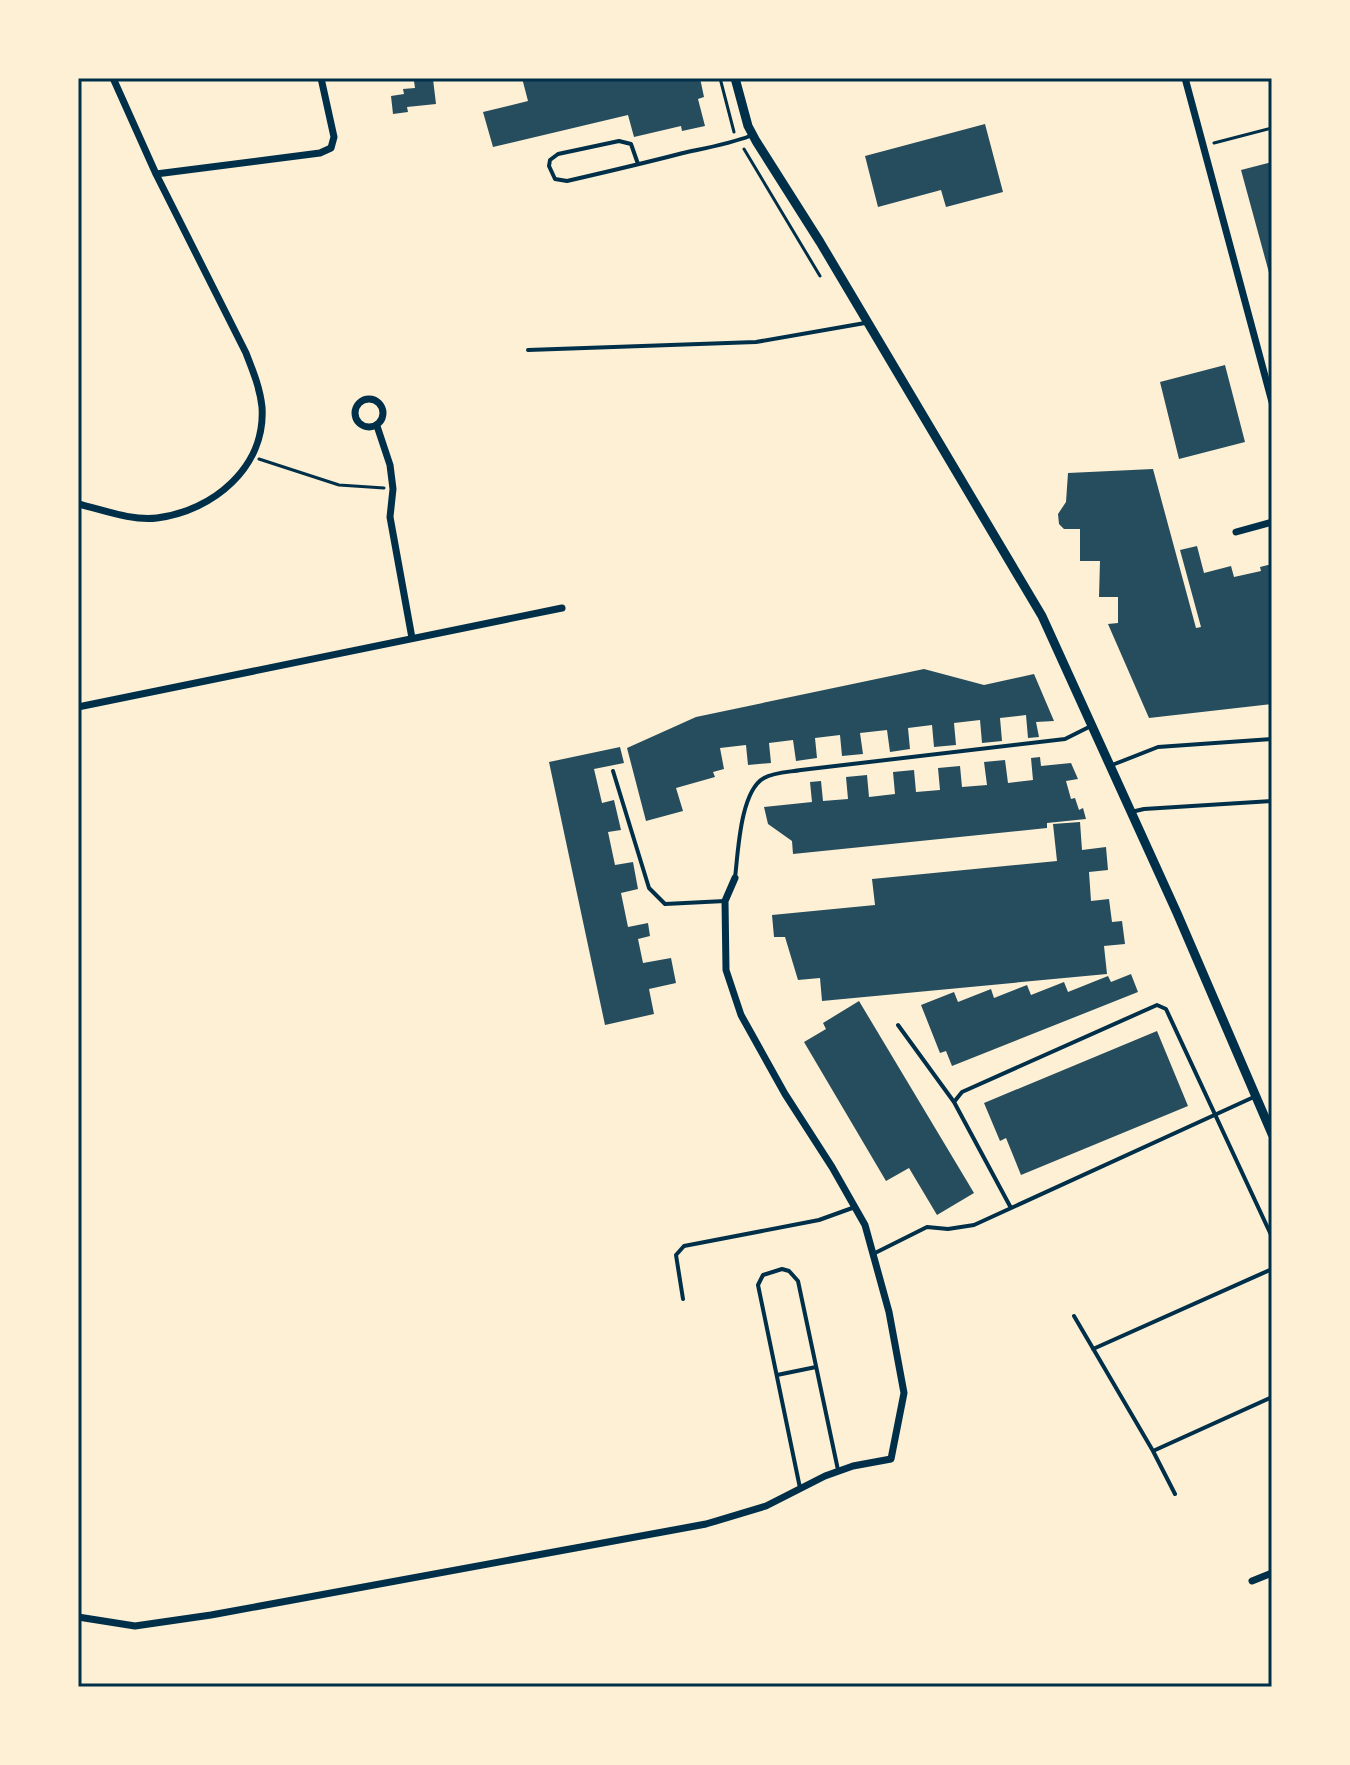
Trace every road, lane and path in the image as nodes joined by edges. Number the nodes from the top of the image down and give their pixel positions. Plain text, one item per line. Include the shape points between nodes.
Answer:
1 (113, 78) edge
2 (321, 78) edge
3 (735, 78) edge
4 (1185, 78) edge
5 (1272, 128) edge
6 (753, 135) junction
7 (1203, 146) junction
8 (638, 164) junction
9 (156, 174) junction
10 (867, 323) junction
11 (528, 350) dead end
12 (1272, 402) edge
13 (377, 426) junction
14 (252, 457) junction
15 (393, 489) junction
16 (78, 504) edge
17 (1272, 522) edge
18 (1236, 532) dead end
19 (562, 608) dead end
20 (412, 638) junction
21 (78, 707) edge
22 (1091, 726) junction
23 (1272, 739) edge
24 (1110, 766) junction
25 (613, 771) dead end
26 (1272, 801) edge
27 (1131, 812) junction
28 (735, 878) joint
29 (725, 901) junction
30 (898, 1025) dead end
31 (1256, 1096) junction
32 (954, 1102) junction
33 (1216, 1115) junction
34 (1272, 1134) edge
35 (855, 1207) junction
36 (1011, 1208) junction
37 (1272, 1237) edge
38 (873, 1254) junction
39 (1272, 1269) edge
40 (683, 1299) dead end
41 (1074, 1316) dead end
42 (1093, 1349) junction
43 (816, 1367) junction
44 (777, 1375) junction
45 (1272, 1397) edge
46 (1153, 1451) junction
47 (838, 1472) junction
48 (800, 1488) junction
49 (1175, 1494) dead end
50 (1272, 1573) edge
51 (1252, 1581) dead end
52 (78, 1617) edge

1 - 9 street
2 - 9 street via 334,137 331,148
3 - 6 street
4 - 7 street
5 - 7 path
6 - 8 lane
6 - 10 street
7 - 12 street
8 - 8 lane via 560,182 549,166 558,154 619,141 631,144
9 - 14 street via 258,383 262,417
10 - 11 lane via 756,342
10 - 22 street via 1042,616
13 - 13 street via 382,406 362,401 357,421
13 - 15 street
14 - 15 path via 339,485
14 - 16 street via 219,495 179,512 132,517
15 - 20 street via 390,517
17 - 18 street
19 - 20 street
20 - 21 street
22 - 24 street
22 - 28 lane via 1065,739 764,778 752,788
23 - 24 lane via 1158,747
24 - 27 street
25 - 29 lane via 649,888 665,904
26 - 27 lane
27 - 31 street
28 - 29 street
29 - 35 street via 726,970 741,1015
30 - 32 lane
31 - 33 lane
31 - 34 street
32 - 33 lane via 962,1092 1157,1005 1166,1009
32 - 36 lane
33 - 36 lane
33 - 37 lane
35 - 38 street
35 - 40 lane via 819,1220 684,1246 676,1255
36 - 38 lane via 974,1225 927,1227
38 - 47 street via 904,1393 891,1459
39 - 42 lane
41 - 42 lane
42 - 46 lane
43 - 44 lane
43 - 44 lane via 798,1281 782,1269 763,1275 758,1285
43 - 47 lane
44 - 48 lane
45 - 46 lane
46 - 49 lane
47 - 48 street
48 - 52 street via 766,1506 706,1524 211,1615 135,1626
50 - 51 street

